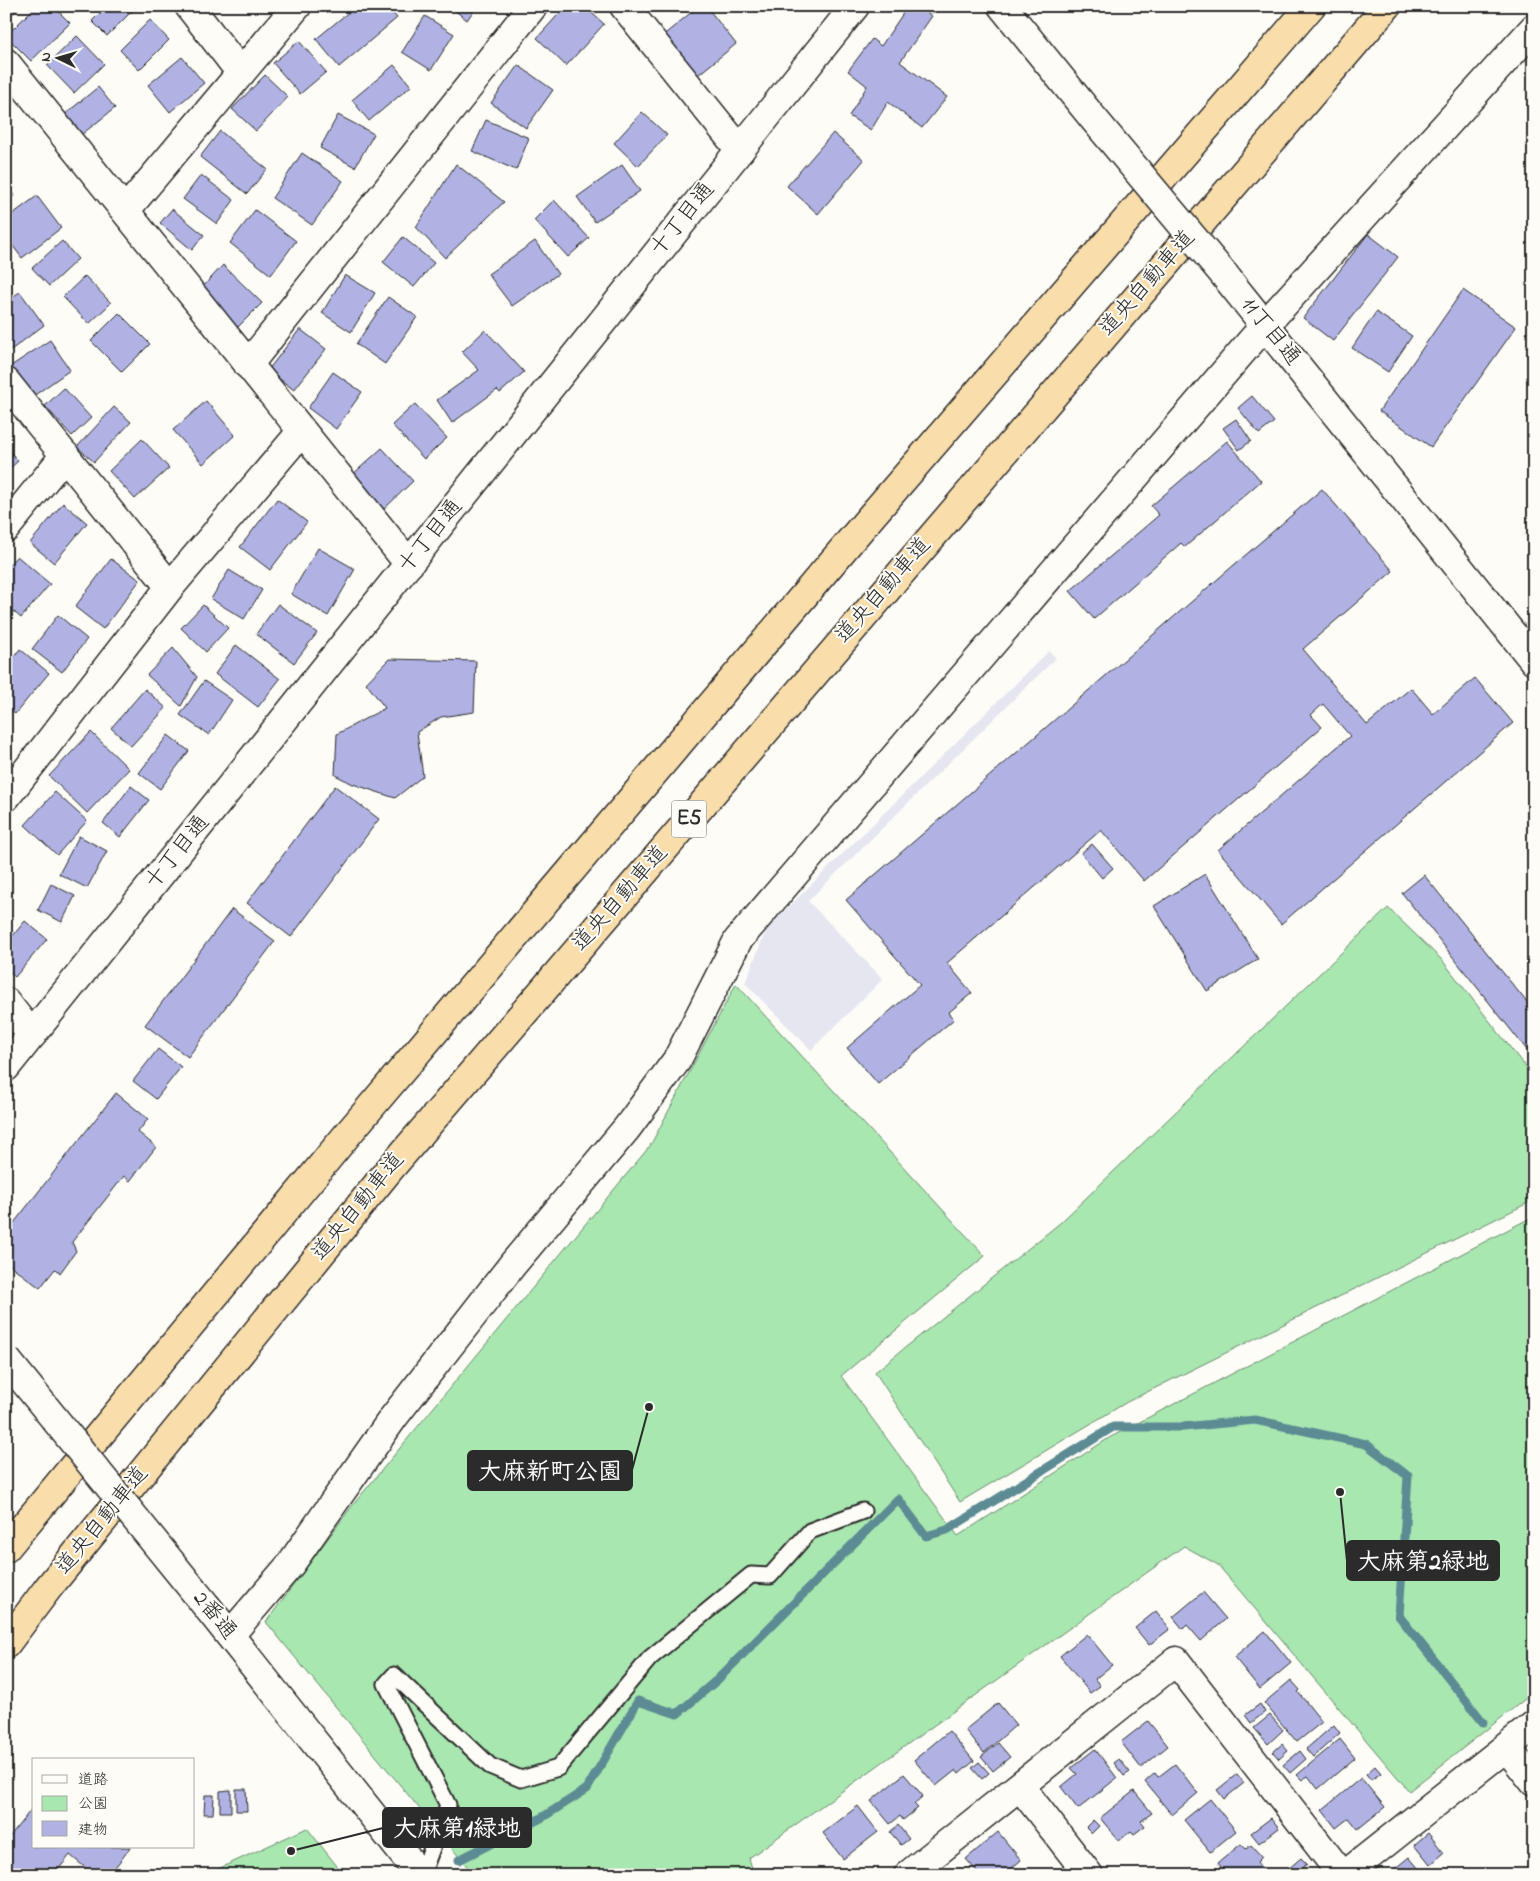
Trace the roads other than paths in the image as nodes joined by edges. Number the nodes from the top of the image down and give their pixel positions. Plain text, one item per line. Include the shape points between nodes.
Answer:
1 (189, 6) edge
2 (297, 6) edge
3 (533, 6) edge
4 (624, 6) edge
5 (855, 6) edge
6 (1002, 6) edge
7 (1311, 6) edge
8 (1387, 6) edge
9 (1534, 28) edge
10 (6, 64) edge
11 (241, 73) junction
12 (740, 150) junction
13 (125, 211) junction
14 (1265, 325) junction
15 (248, 365) junction
16 (6, 382) edge
17 (302, 431) junction
18 (65, 455) junction
19 (6, 528) edge
20 (409, 564) junction
21 (170, 587) junction
22 (1534, 660) edge
23 (6, 796) edge
24 (6, 1002) edge
25 (32, 1035) junction
26 (6, 1067) edge
27 (6, 1359) edge
28 (863, 1511) dead end
29 (6, 1548) edge
30 (230, 1636) junction
31 (6, 1644) edge
32 (1534, 1725) edge
33 (1506, 1747) junction
34 (1534, 1782) edge
35 (1020, 1786) junction
36 (421, 1875) edge
37 (908, 1875) edge
38 (1089, 1875) edge
39 (1344, 1875) edge

1 - 11 street
2 - 11 street
3 - 15 street
4 - 12 street
5 - 12 street, 十丁目通
6 - 14 street, 11丁目通, bridge
7 - 29 highway, E5 via 733,679 354,1128
8 - 31 highway, 道央自動車道 / E5 via 389,1170 48,1588
9 - 14 street
10 - 13 street
11 - 13 street
12 - 20 street, 十丁目通
13 - 15 street
14 - 22 street, 11丁目通
14 - 30 street via 738,940 677,1060 628,1128 513,1264 393,1418 290,1565
15 - 17 street
16 - 18 street
17 - 20 street
17 - 21 street
18 - 19 street
18 - 21 street
20 - 25 street, 十丁目通
21 - 23 street
24 - 25 street
25 - 26 street, 十丁目通
27 - 30 street, 2番通, bridge
28 - 36 lane via 810,1531 770,1576 751,1575 650,1658 558,1768 521,1779 490,1766 394,1675 386,1684 448,1805
30 - 36 street, 2番通
32 - 33 street
33 - 34 street
33 - 39 street
35 - 37 street
35 - 38 street
35 - 39 street via 1176,1661

